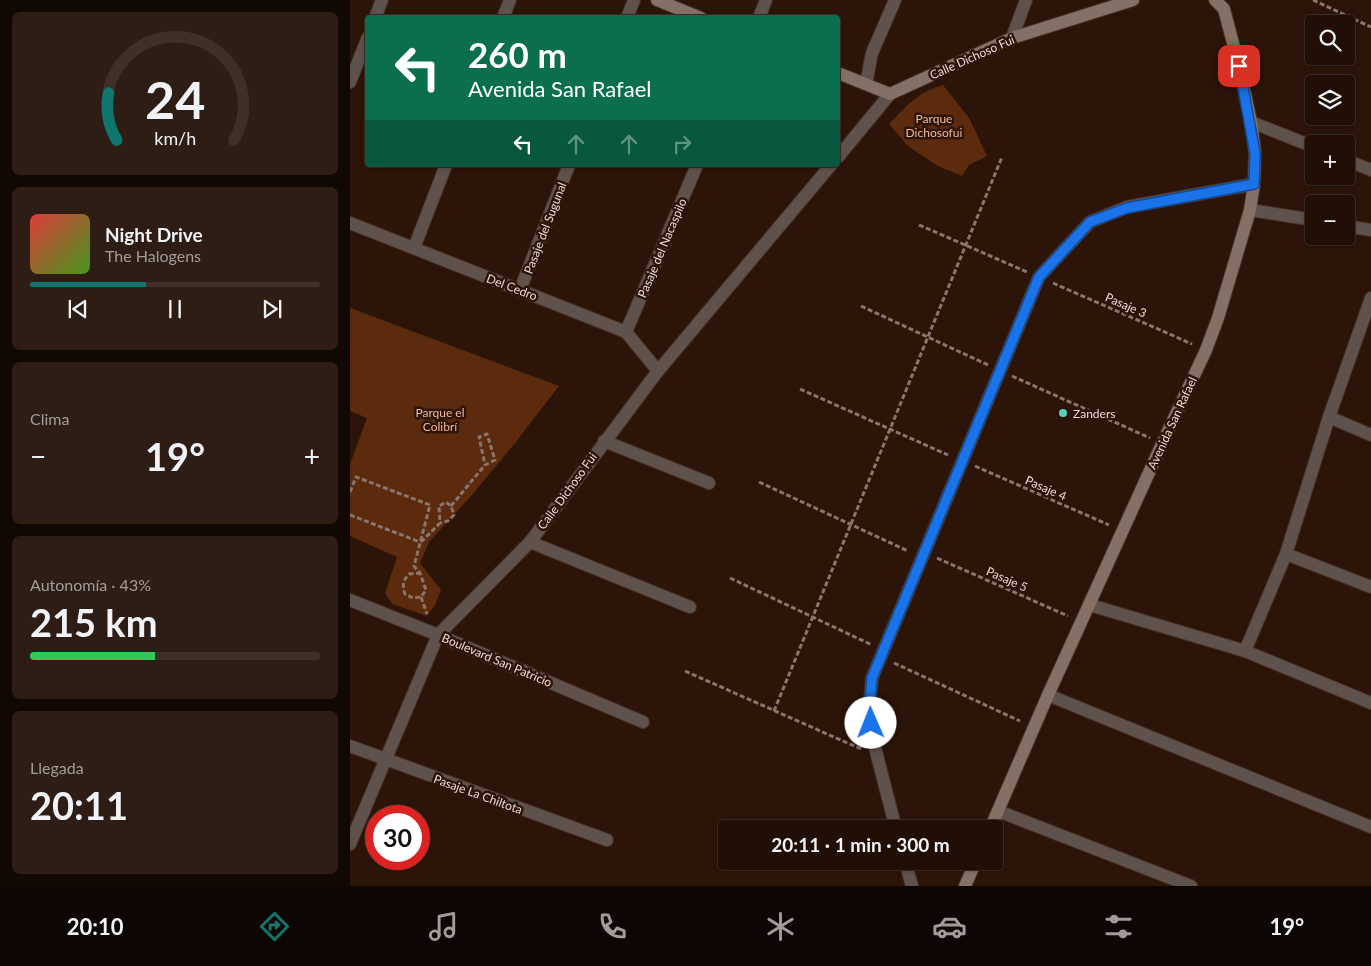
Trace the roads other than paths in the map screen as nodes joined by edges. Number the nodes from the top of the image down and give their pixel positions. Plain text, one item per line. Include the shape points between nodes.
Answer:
1 (382, 0) edge
2 (510, 0) edge
3 (634, 0) edge
4 (657, 0) edge
5 (766, 0) edge
6 (894, 0) edge
7 (1026, 0) edge
8 (1134, 0) edge
9 (1215, 0) edge
10 (376, 15) edge
11 (504, 15) edge
12 (628, 15) edge
13 (693, 15) edge
14 (760, 15) edge
15 (1012, 38) junction
16 (365, 44) edge
17 (840, 74) edge
18 (350, 82) edge
19 (866, 84) junction
20 (890, 94) junction
21 (1250, 122) junction
22 (1305, 143) edge
23 (840, 155) edge
24 (1355, 164) edge
25 (445, 167) edge
26 (568, 167) edge
27 (696, 167) edge
28 (829, 167) edge
29 (1371, 170) edge
30 (1254, 184) junction
31 (1250, 210) junction
32 (1305, 219) edge
33 (350, 223) edge
34 (1355, 227) edge
35 (1371, 230) edge
36 (414, 248) junction
37 (520, 290) junction
38 (1371, 300) edge
39 (626, 332) junction
40 (658, 371) junction
41 (1329, 417) junction
42 (1371, 435) edge
43 (604, 441) junction
44 (710, 483) dead end
45 (530, 542) junction
46 (1286, 554) junction
47 (1371, 588) edge
48 (350, 600) edge
49 (1090, 605) junction
50 (690, 607) dead end
51 (438, 635) junction
52 (1245, 651) junction
53 (1048, 695) junction
54 (1371, 703) edge
55 (643, 722) dead end
56 (350, 746) edge
57 (386, 760) junction
58 (998, 811) junction
59 (894, 820) edge
60 (994, 820) edge
61 (1371, 827) edge
62 (607, 840) dead end
63 (350, 844) edge
64 (908, 870) edge
65 (972, 870) edge
66 (912, 886) edge
67 (965, 886) edge
68 (1191, 886) edge

1 - 10 street
2 - 11 street
3 - 12 street
4 - 13 street
5 - 14 street
6 - 19 street via 872,53
7 - 15 street
8 - 15 street, Calle Dichoso Fui
9 - 21 street, Avenida San Rafael via 1224,9
15 - 20 street, Calle Dichoso Fui
16 - 18 street
17 - 19 street
19 - 20 street
20 - 23 street, Calle Dichoso Fui
21 - 22 street
21 - 30 street, Avenida San Rafael via 1255,153
24 - 29 street
25 - 36 street
26 - 37 street, Pasaje del Sugunal
27 - 39 street, Pasaje del Nacaspilo
28 - 40 street, Calle Dichoso Fui
30 - 31 street, Avenida San Rafael
30 - 59 street via 1127,208 1090,222 1039,277 872,678 869,711 872,736
31 - 32 street
31 - 49 street, Avenida San Rafael via 1206,350
33 - 36 street, Del Cedro
34 - 35 street
36 - 37 street, Del Cedro
37 - 39 street, Del Cedro
38 - 41 street
39 - 40 street, Del Cedro
40 - 43 street, Calle Dichoso Fui
41 - 42 street
41 - 46 street
43 - 44 street
43 - 45 street, Calle Dichoso Fui
45 - 50 street
45 - 51 street, Calle Dichoso Fui
46 - 47 street
46 - 52 street
48 - 51 street, Boulevard San Patricio
49 - 52 street
49 - 53 street, Avenida San Rafael
51 - 55 street, Boulevard San Patricio
51 - 57 street, Calle Dichoso Fui
52 - 54 street
53 - 58 street, Avenida San Rafael
53 - 61 street
56 - 57 street, Pasaje La Chiltota
57 - 62 street, Pasaje La Chiltota
57 - 63 street, Calle Dichoso Fui
58 - 60 street, Avenida San Rafael
58 - 68 street
64 - 66 street
65 - 67 street

